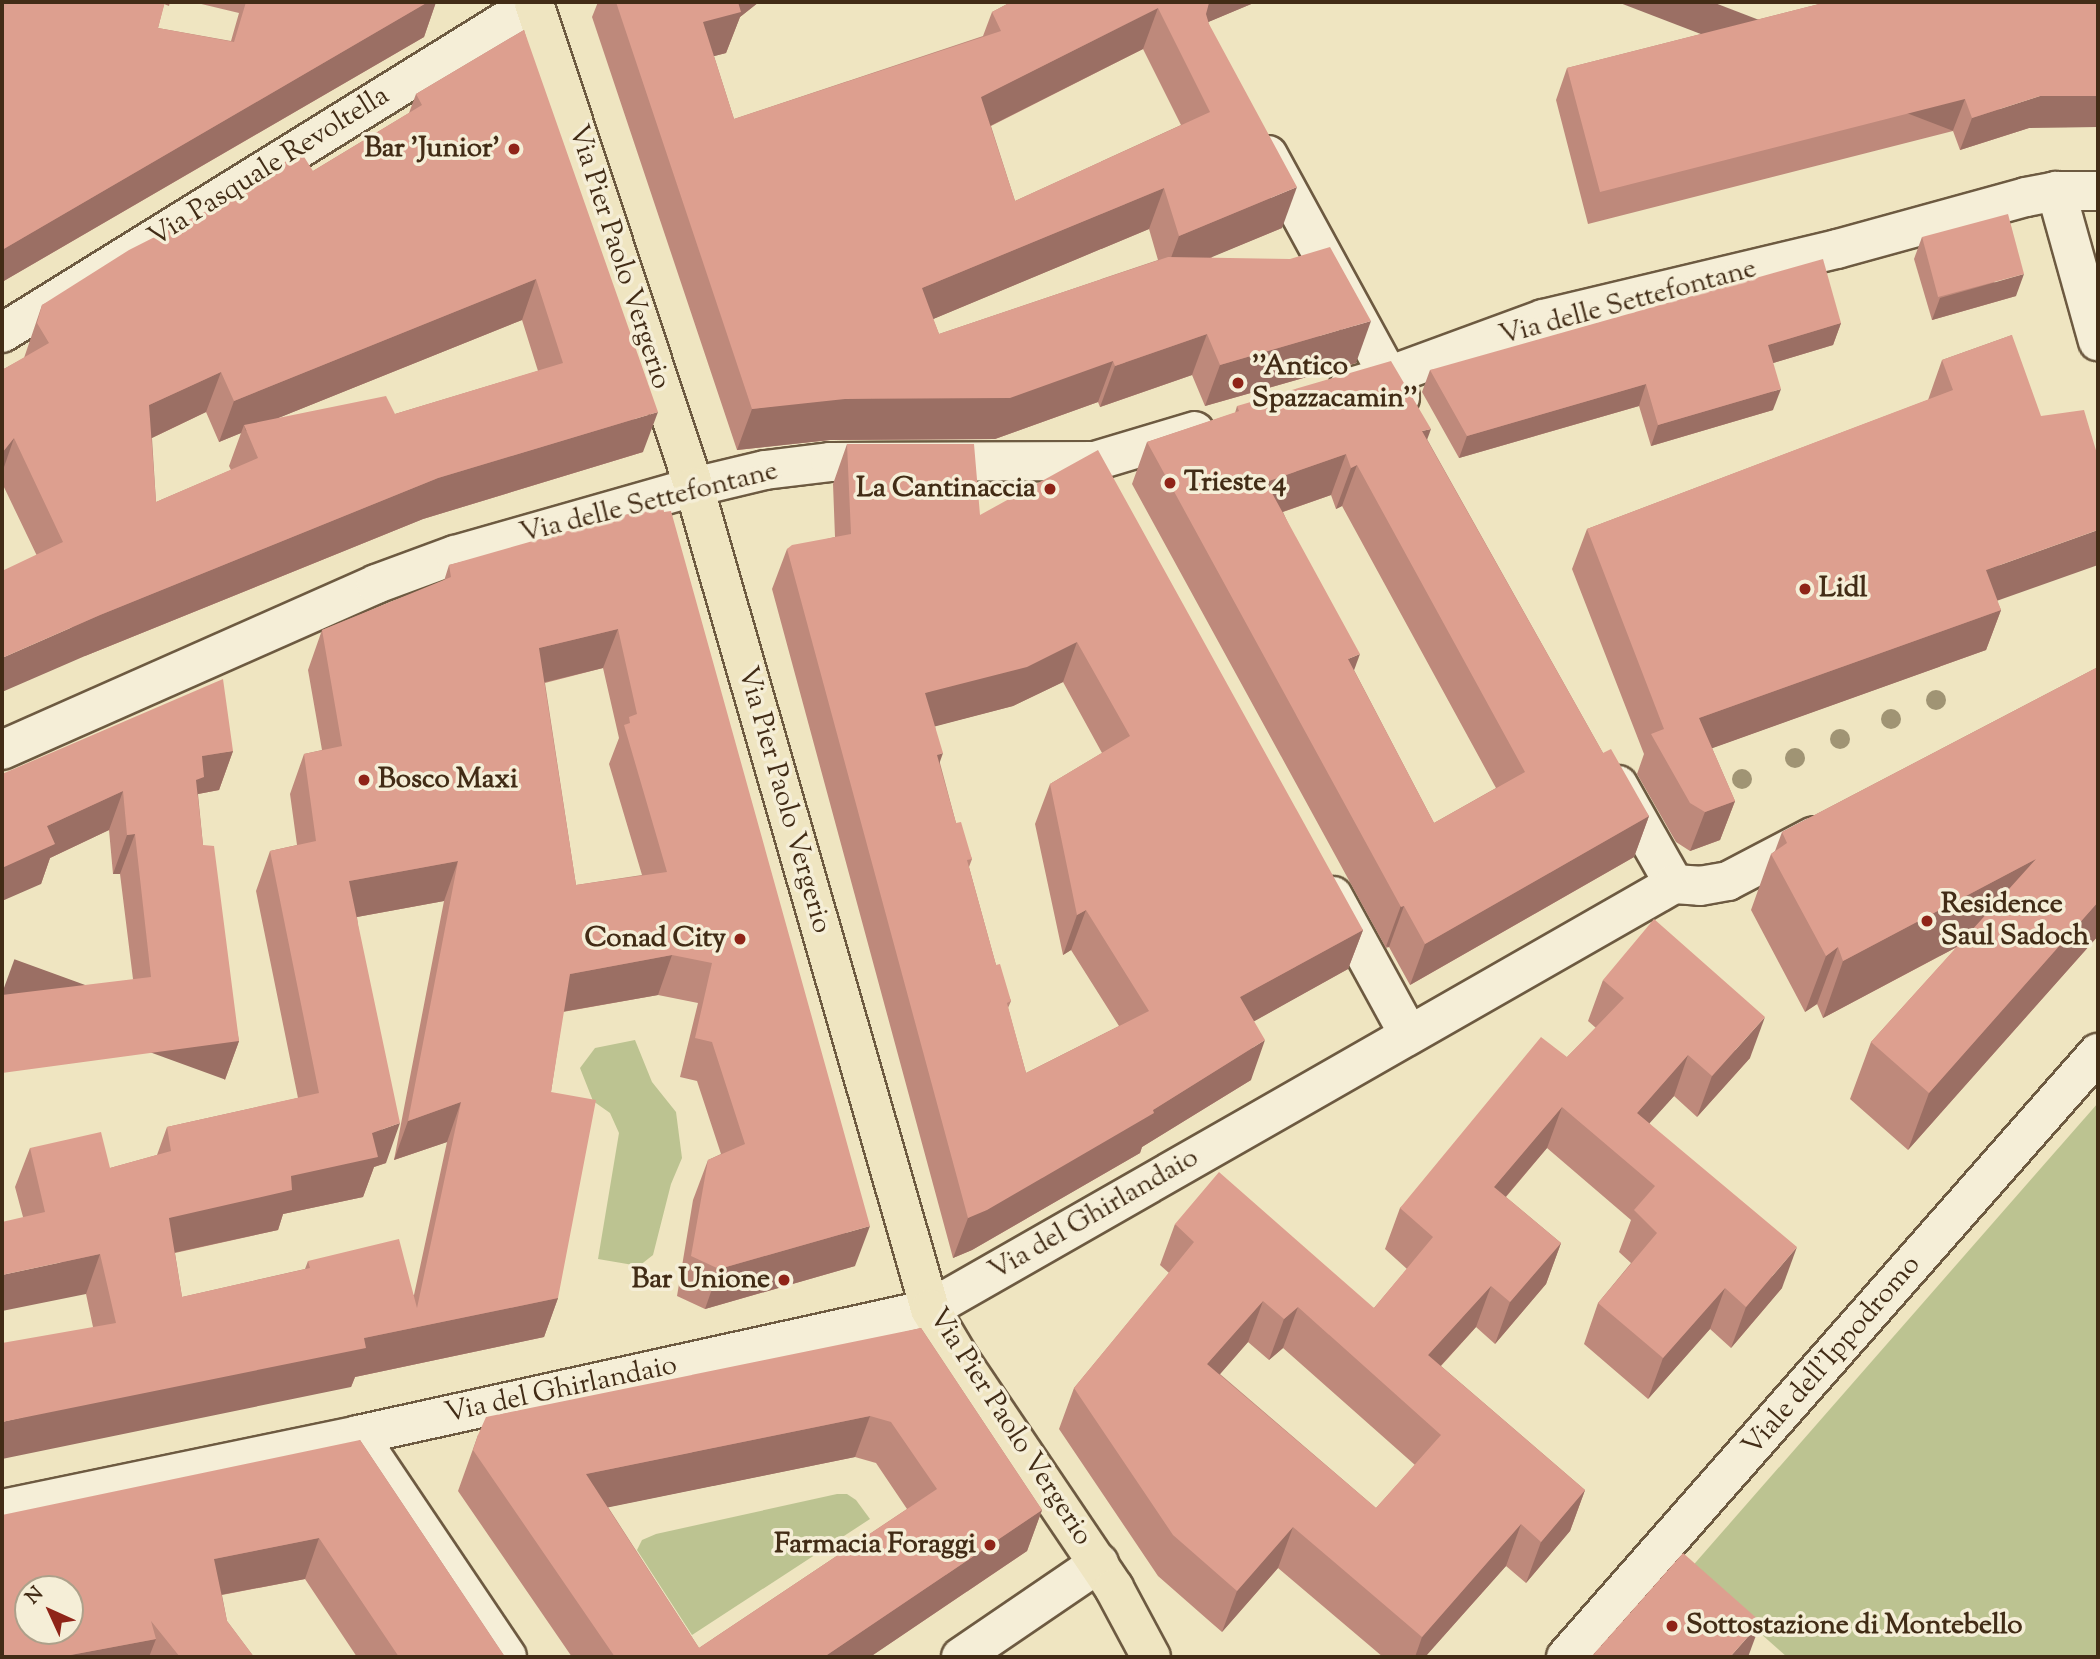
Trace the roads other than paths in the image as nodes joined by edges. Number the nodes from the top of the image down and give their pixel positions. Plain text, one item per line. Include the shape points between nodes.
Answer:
1 (533, 2) edge
2 (1252, 126) edge
3 (2056, 191) junction
4 (2098, 191) edge
5 (2, 333) edge
6 (2098, 341) edge
7 (1388, 376) junction
8 (1312, 398) edge
9 (1223, 424) edge
10 (1416, 425) edge
11 (1095, 461) junction
12 (694, 487) junction
13 (1115, 498) edge
14 (2, 750) edge
15 (1599, 751) edge
16 (1839, 823) edge
17 (1315, 864) edge
18 (1674, 884) junction
19 (1409, 1035) junction
20 (2098, 1053) edge
21 (930, 1309) junction
22 (358, 1435) junction
23 (2, 1509) edge
24 (1099, 1563) junction
25 (507, 1657) edge
26 (961, 1657) edge
27 (1151, 1657) edge
28 (1566, 1657) edge

1 - 5 street, Via Pasquale Revoltella
1 - 12 main road, Via Pier Paolo Vergerio
2 - 7 street
3 - 4 street, Via delle Settefontane
3 - 6 street
3 - 7 street, Via delle Settefontane via 1543,319
7 - 8 street, Via delle Settefontane
7 - 10 street
9 - 11 street, Via delle Settefontane
11 - 12 street, Via delle Settefontane via 830,462 765,470
11 - 13 street
12 - 14 street, Via delle Settefontane via 456,555 376,584
12 - 21 main road, Via Pier Paolo Vergerio
15 - 18 street
16 - 18 street via 1728,881
17 - 19 street
18 - 19 street, Via del Ghirlandaio
19 - 21 street, Via del Ghirlandaio
20 - 28 street, Viale dell'Ippodromo
21 - 22 street, Via del Ghirlandaio
21 - 24 main road, Via Pier Paolo Vergerio
22 - 23 street, Via del Ghirlandaio
22 - 25 street
24 - 26 street
24 - 27 main road, Via Pier Paolo Vergerio

